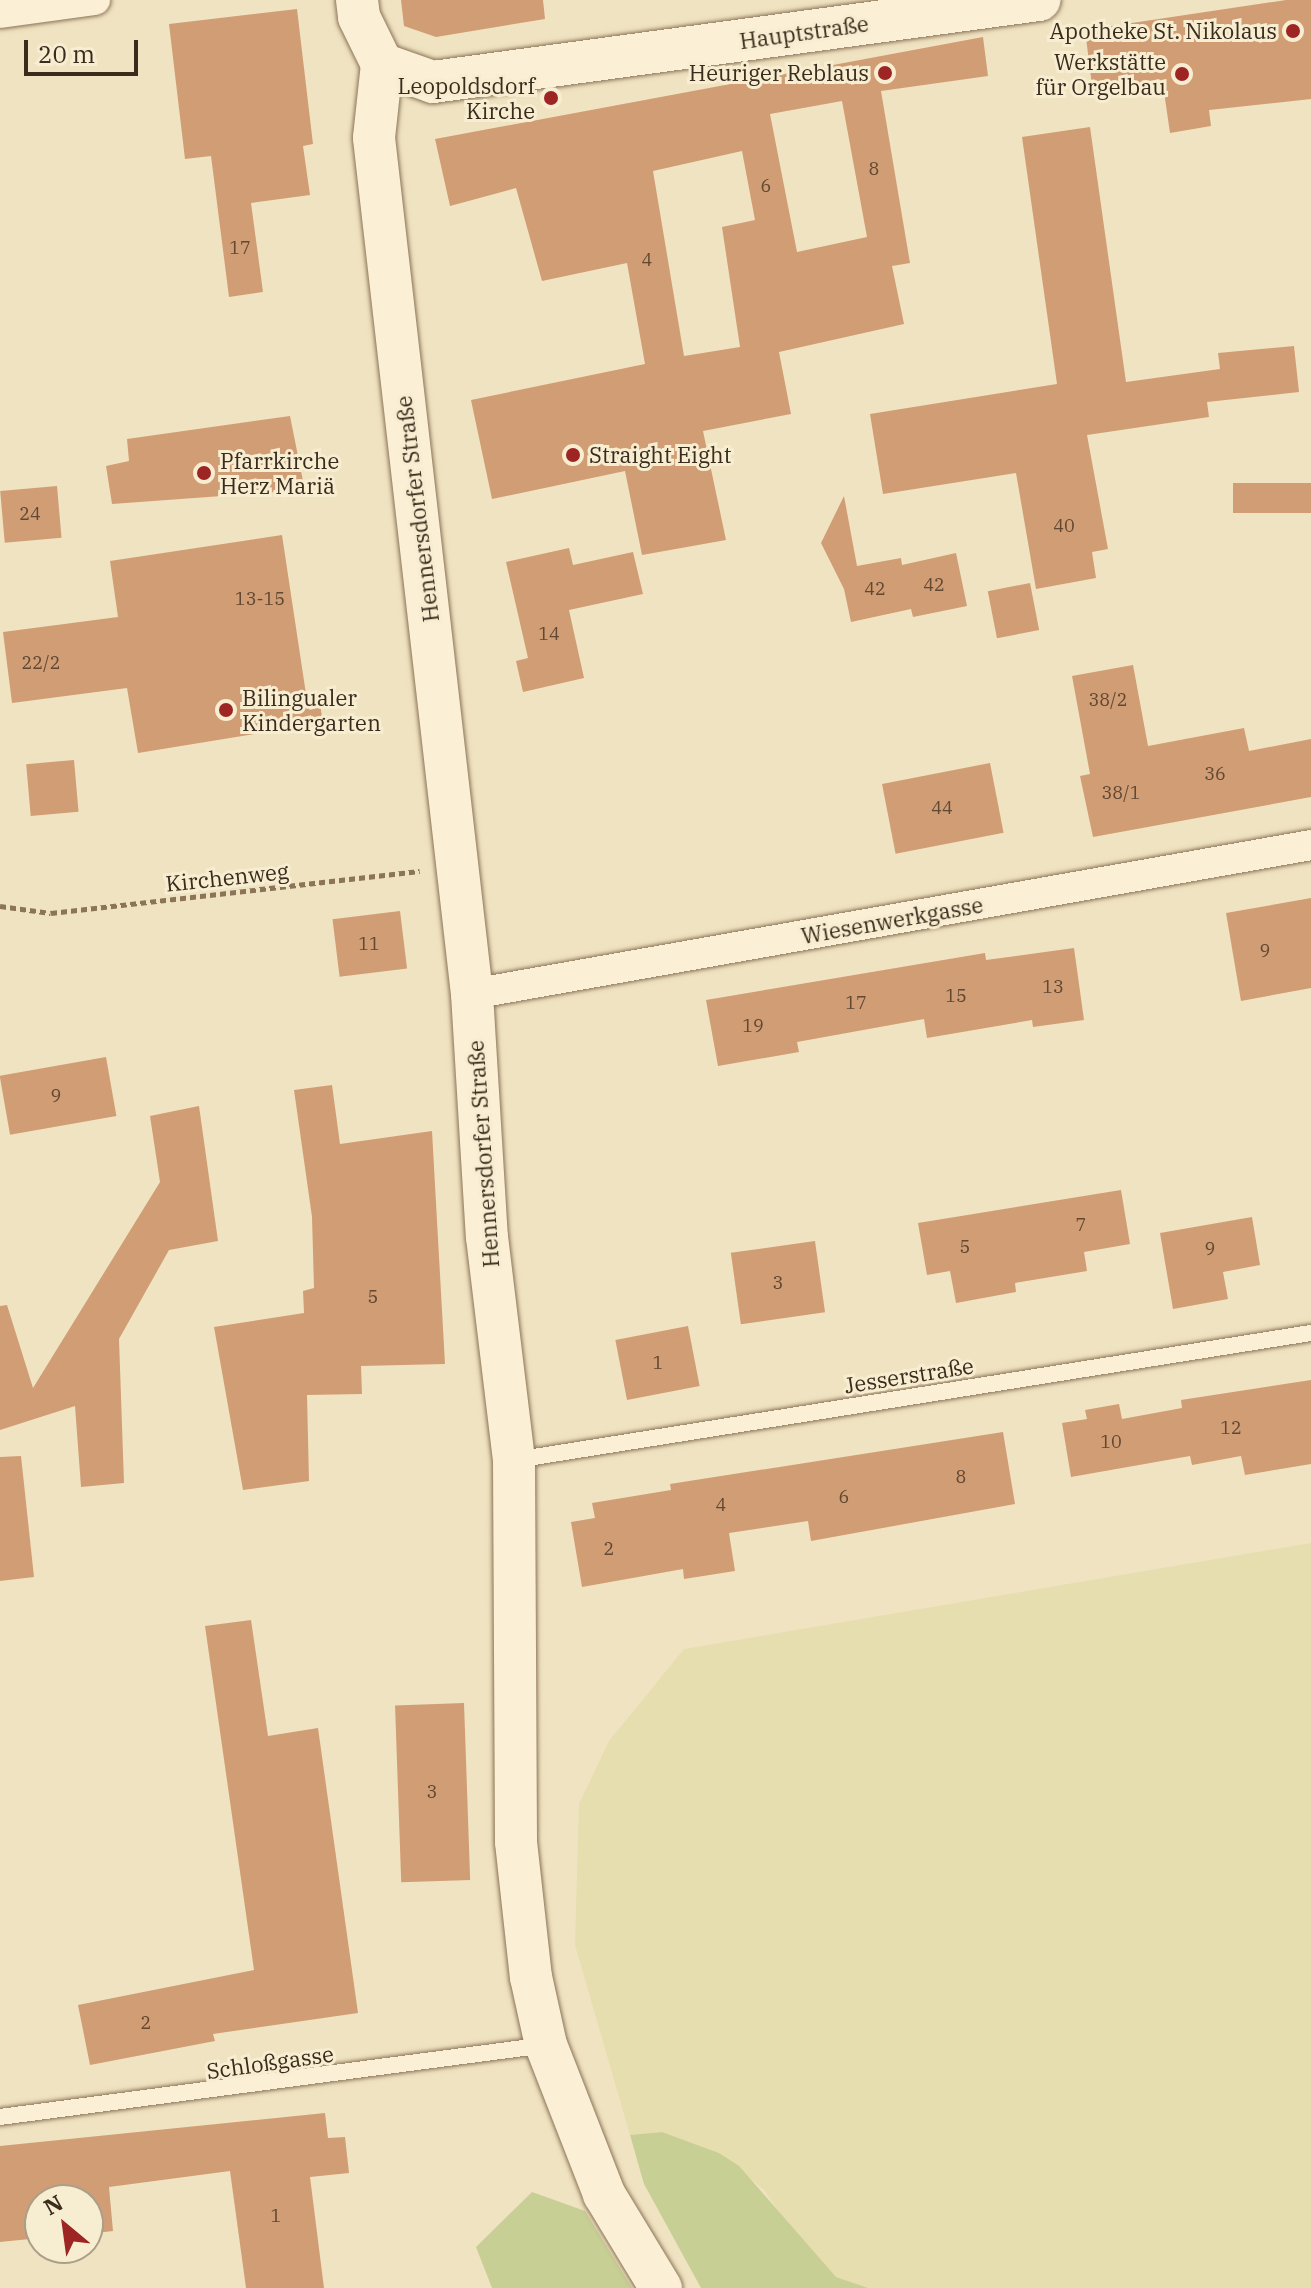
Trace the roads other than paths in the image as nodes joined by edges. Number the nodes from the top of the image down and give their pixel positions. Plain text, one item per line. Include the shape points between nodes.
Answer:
1 (95, 0) edge
2 (357, 0) edge
3 (1039, 0) edge
4 (0, 13) edge
5 (382, 64) junction
6 (1311, 845) edge
7 (472, 994) junction
8 (1311, 1333) edge
9 (514, 1460) junction
10 (546, 2045) junction
11 (0, 2117) edge
12 (661, 2288) edge

1 - 4 street
2 - 5 street via 359,17
3 - 5 street, Hauptstraße via 433,82
5 - 7 street, Hennersdorfer Straße via 374,138
6 - 7 street, Wiesenwerkgasse
7 - 9 street, Hennersdorfer Straße via 487,1237
8 - 9 lane, Jesserstraße
9 - 10 street, Hennersdorfer Straße via 516,1842 531,1977
10 - 11 lane, Schloßgasse
10 - 12 street, Hennersdorfer Straße via 604,2194

